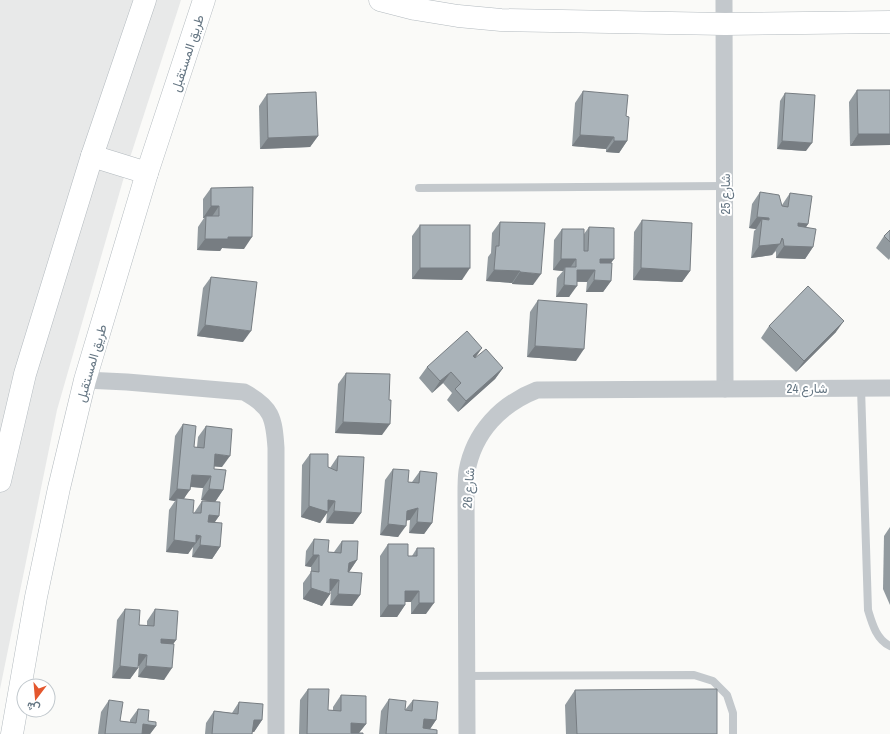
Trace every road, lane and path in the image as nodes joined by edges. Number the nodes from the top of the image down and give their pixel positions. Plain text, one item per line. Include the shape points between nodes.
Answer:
1 (145, 0) edge
2 (204, 0) edge
3 (380, 0) edge
4 (724, 0) edge
5 (890, 22) edge
6 (725, 24) junction
7 (92, 156) junction
8 (147, 173) junction
9 (725, 186) junction
10 (419, 188) dead end
11 (85, 380) junction
12 (861, 388) junction
13 (890, 388) edge
14 (725, 389) junction
15 (0, 481) edge
16 (890, 646) edge
17 (467, 676) junction
18 (12, 734) edge
19 (276, 734) edge
20 (468, 734) edge
21 (733, 734) edge

1 - 7 street
2 - 8 street, طريق المستقبل
3 - 6 street via 415,9 501,20
4 - 6 street, شارع 25
5 - 6 street
6 - 9 street, شارع 25
7 - 8 street
7 - 15 street via 25,374
8 - 11 street, طريق المستقبل
9 - 10 lane
9 - 14 street, شارع 25
11 - 18 street, طريق المستقبل via 37,590
11 - 19 street via 244,392 258,400 268,411 275,426 276,448
12 - 13 street, شارع 24
12 - 14 street, شارع 24
12 - 16 lane via 868,610 874,629
14 - 17 street, شارع 26 via 537,390 511,402 495,416 482,432 472,451 467,471
17 - 20 street, شارع 26
17 - 21 lane via 694,675 713,681 727,694 733,713

